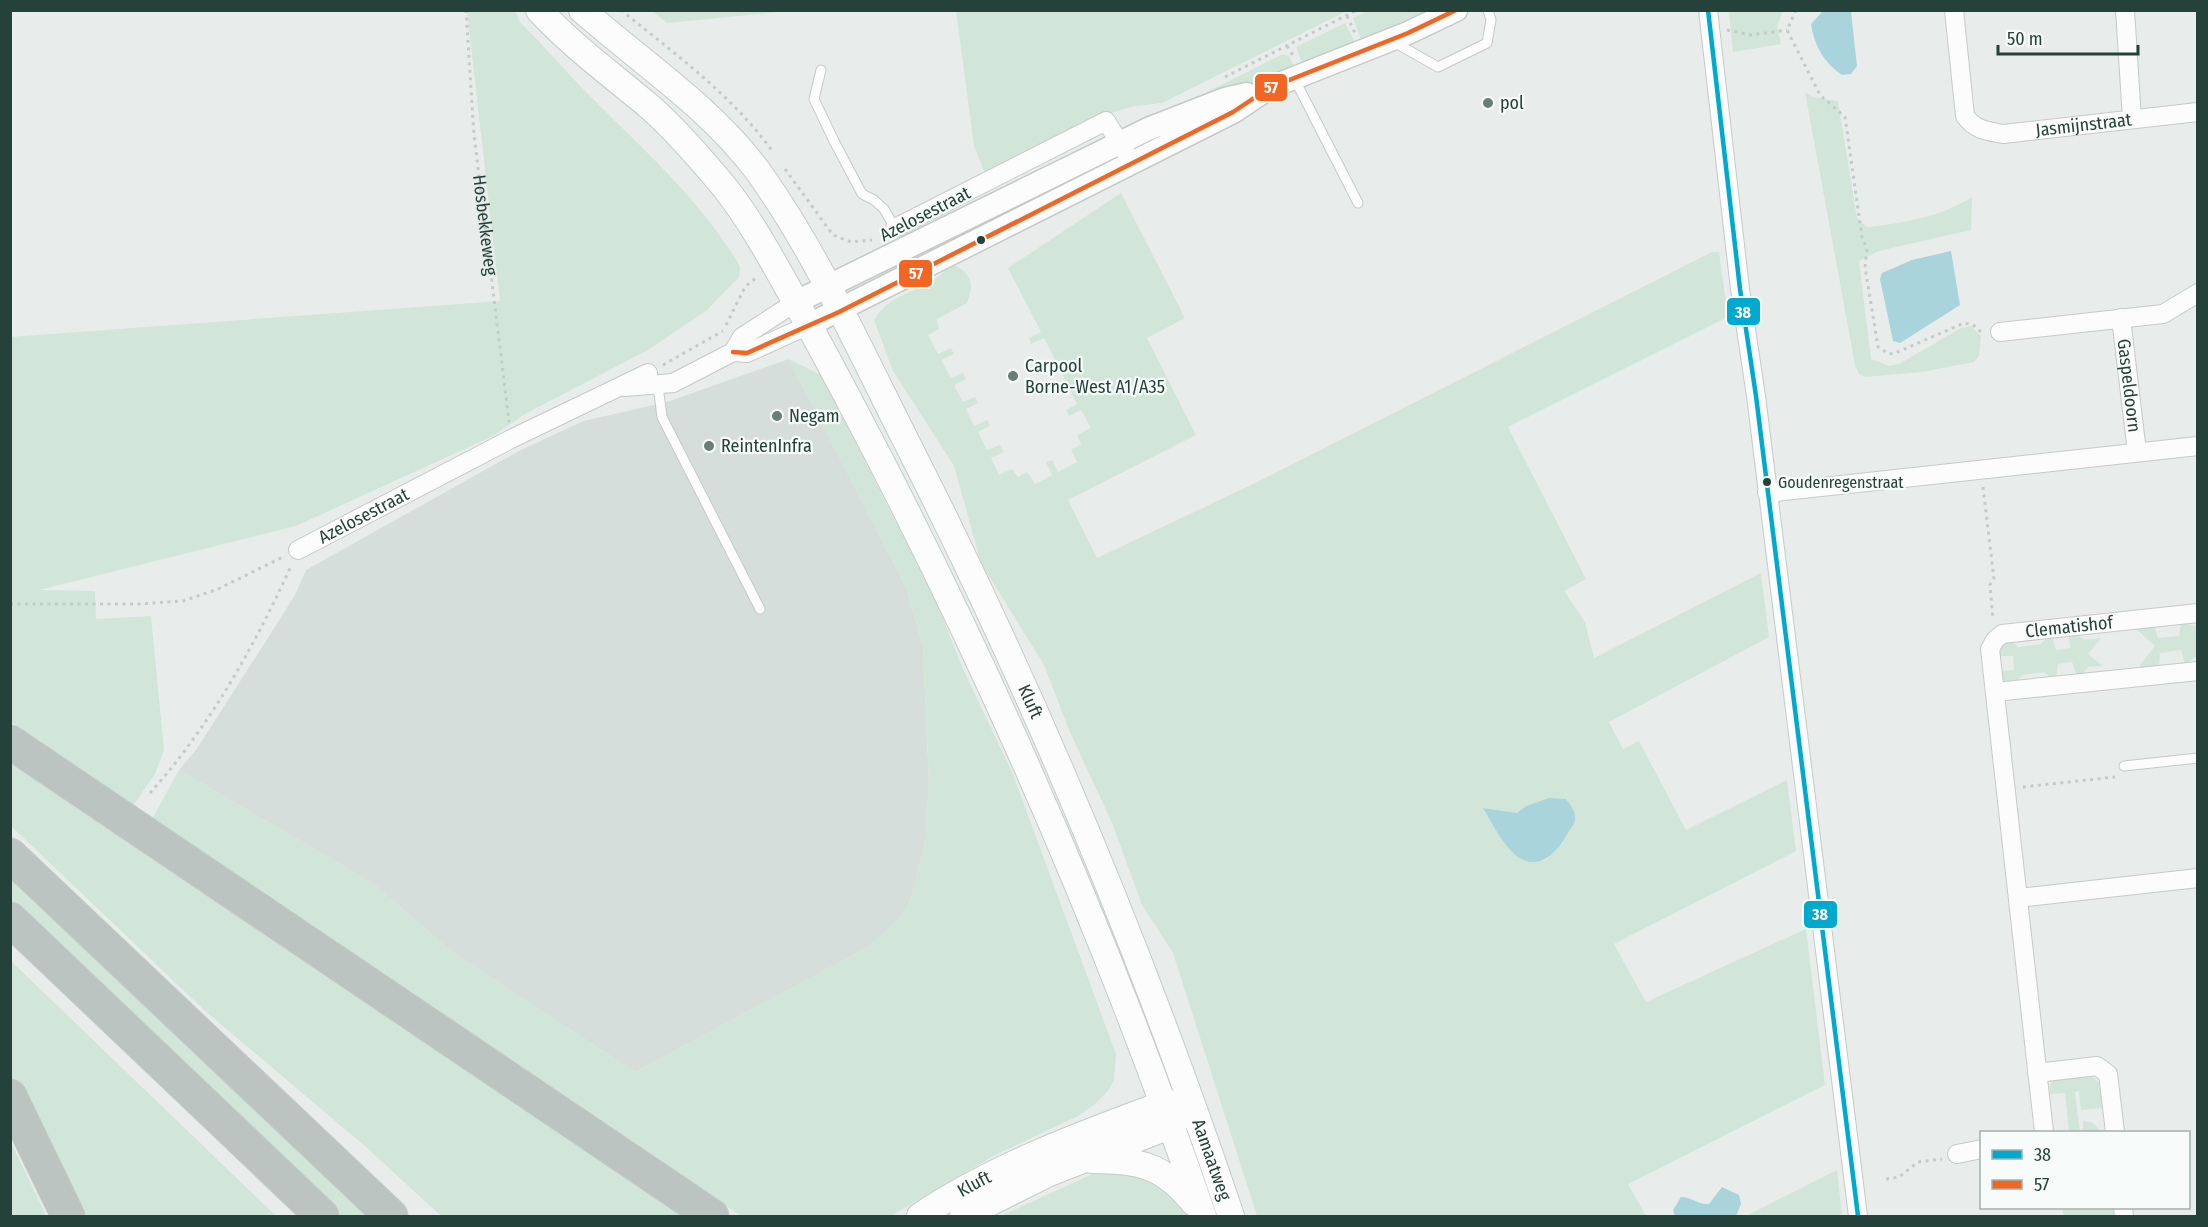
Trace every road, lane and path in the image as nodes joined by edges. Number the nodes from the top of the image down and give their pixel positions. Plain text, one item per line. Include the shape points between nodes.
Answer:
1 (466, 10) edge
2 (539, 10) edge
3 (582, 10) edge
4 (1358, 10) edge
5 (1456, 10) edge
6 (1488, 10) edge
7 (1708, 10) edge
8 (1796, 10) edge
9 (1954, 10) edge
10 (2125, 10) edge
11 (1728, 30) dead end
12 (1787, 30) junction
13 (1307, 36) dead end
14 (1390, 40) junction
15 (821, 70) dead end
16 (1294, 78) junction
17 (1269, 88) junction
18 (2198, 112) edge
19 (2132, 119) junction
20 (1119, 143) junction
21 (1132, 162) junction
22 (1358, 203) dead end
23 (956, 222) junction
24 (895, 228) junction
25 (968, 246) junction
26 (808, 250) junction
27 (776, 267) junction
28 (826, 287) junction
29 (2198, 293) edge
30 (796, 302) junction
31 (839, 312) junction
32 (2121, 318) junction
33 (809, 325) junction
34 (2000, 332) joint
35 (733, 352) junction
36 (653, 379) junction
37 (511, 439) junction
38 (2198, 446) edge
39 (2137, 452) junction
40 (1981, 469) junction
41 (1767, 493) junction
42 (298, 550) junction
43 (10, 604) edge
44 (760, 609) dead end
45 (2198, 613) edge
46 (1995, 640) junction
47 (2198, 671) edge
48 (1995, 692) junction
49 (10, 742) edge
50 (2198, 758) edge
51 (2124, 766) joint
52 (2006, 788) junction
53 (150, 793) dead end
54 (10, 855) edge
55 (2198, 878) edge
56 (2018, 898) junction
57 (10, 919) edge
58 (2037, 1073) junction
59 (10, 1096) edge
60 (1192, 1102) junction
61 (1168, 1114) junction
62 (2044, 1131) edge
63 (2115, 1131) edge
64 (1980, 1149) edge
65 (1957, 1154) joint
66 (1080, 1160) junction
67 (1886, 1179) dead end
68 (68, 1216) edge
69 (322, 1216) edge
70 (391, 1216) edge
71 (712, 1216) edge
72 (920, 1216) edge
73 (963, 1216) edge
74 (1203, 1216) edge
75 (1231, 1216) edge
76 (1858, 1216) edge

1 - 37 path, Hosbekkeweg via 474,135
2 - 27 main road via 580,52 648,106 699,157 729,194
3 - 26 main road via 722,130 755,168
4 - 13 path
5 - 14 street, Azelosestraat
6 - 14 lane via 1491,20 1487,43 1438,67
7 - 41 street
8 - 12 path
9 - 19 street, Jasmijnstraat via 1965,116 1972,126 2003,134
10 - 19 street
11 - 12 path via 1751,35
12 - 34 path via 1820,95 1845,117 1860,226 1867,249 1865,267 1878,347 1895,353 1964,323 1985,333
14 - 16 street, Azelosestraat
15 - 24 lane via 814,99 862,194 879,205
16 - 17 street, Azelosestraat
16 - 22 lane
17 - 20 street, Azelosestraat via 1226,99
17 - 21 street, Azelosestraat via 1233,112
18 - 19 street, Jasmijnstraat
20 - 21 street, Azelosestraat
20 - 23 street, Azelosestraat
20 - 24 street, Azelosestraat via 1106,122
21 - 25 street, Azelosestraat
23 - 25 street, Azelosestraat
23 - 28 street, Azelosestraat
24 - 26 path, Azelosestraat via 861,243 833,235
25 - 31 street, Azelosestraat
26 - 28 main road
27 - 30 main road
27 - 36 path via 745,287 722,333
28 - 30 street, Azelosestraat
28 - 31 main road
29 - 32 street, Gaspeldoorn via 2163,314
30 - 33 main road
30 - 35 street, Azelosestraat via 742,337
31 - 33 street, Azelosestraat
31 - 60 main road, Kluft via 974,573 1026,689 1125,923
32 - 34 street, Gaspeldoorn
32 - 39 street, Gaspeldoorn
33 - 35 street, Azelosestraat via 747,353
33 - 61 main road, Kluft via 940,575 1022,753 1059,835
35 - 36 street, Azelosestraat via 673,383
36 - 37 street, Azelosestraat via 617,387
36 - 44 lane via 662,417
37 - 42 street, Azelosestraat
38 - 39 street
39 - 40 street
40 - 41 street
40 - 46 path via 1994,579 1990,585
41 - 76 street
42 - 43 path, Azelosestraat via 201,596 161,603
42 - 53 path via 267,619 197,737
45 - 46 street, Clematishof via 2002,634
46 - 48 street via 1990,649
47 - 48 street
48 - 52 street
49 - 71 highway
50 - 51 lane
51 - 52 path via 2124,776
52 - 56 street
54 - 70 highway
55 - 56 street
56 - 58 street
57 - 69 highway
58 - 62 street
58 - 63 street via 2097,1065 2108,1074
59 - 68 highway
60 - 61 main road, Kluft
60 - 75 main road, Aamaatweg
61 - 66 main road, Kluft
61 - 72 main road, Kluft via 1016,1163
61 - 74 main road, Aamaatweg
64 - 65 street
65 - 67 path via 1918,1162 1899,1178
66 - 73 main road, Kluft
66 - 74 main road via 1131,1161 1164,1172

